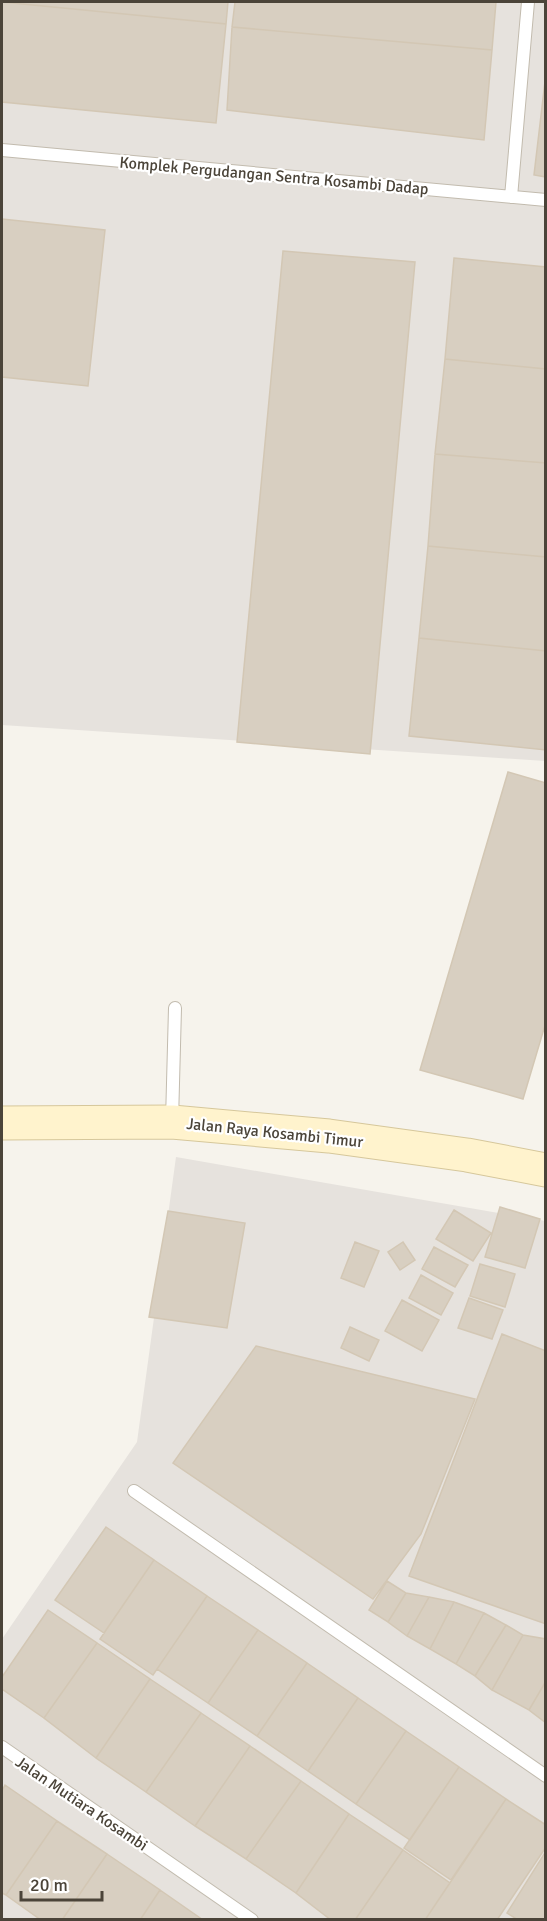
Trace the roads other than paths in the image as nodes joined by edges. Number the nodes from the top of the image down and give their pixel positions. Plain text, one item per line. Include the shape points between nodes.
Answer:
1 (528, 2) edge
2 (2, 150) edge
3 (512, 197) junction
4 (546, 201) edge
5 (175, 1008) dead end
6 (172, 1122) junction
7 (2, 1123) edge
8 (546, 1170) edge
9 (134, 1491) dead end
10 (2, 1747) edge
11 (546, 1776) edge
12 (252, 1920) edge

1 - 3 lane
2 - 3 lane, Komplek Pergudangan Sentra Kosambi Dadap
3 - 4 lane, Komplek Pergudangan Sentra Kosambi Dadap
5 - 6 lane
6 - 7 main road, Jalan Raya Kosambi Timur
6 - 8 main road, Jalan Raya Kosambi Timur via 329,1136
9 - 11 lane
10 - 12 lane, Jalan Mutiara Kosambi

